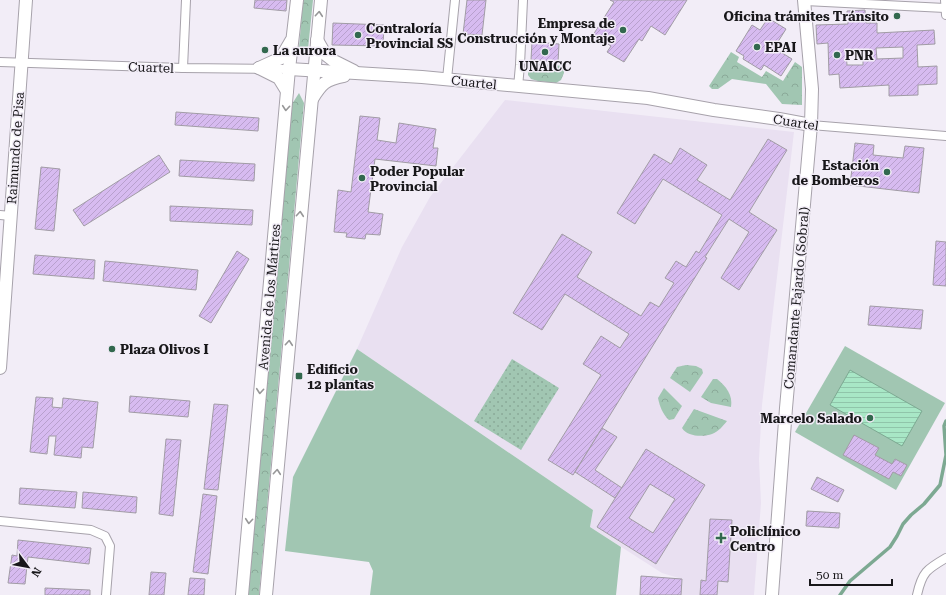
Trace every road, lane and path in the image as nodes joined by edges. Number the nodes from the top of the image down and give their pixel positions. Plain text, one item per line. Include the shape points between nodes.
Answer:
1 (26, 0) edge
2 (186, 0) edge
3 (297, 0) edge
4 (321, 0) edge
5 (455, 0) edge
6 (523, 0) edge
7 (805, 1) edge
8 (945, 8) edge
9 (293, 37) junction
10 (317, 40) junction
11 (0, 62) edge
12 (22, 63) junction
13 (183, 68) junction
14 (259, 68) junction
15 (289, 69) junction
16 (314, 71) junction
17 (359, 73) junction
18 (447, 79) junction
19 (518, 87) junction
20 (288, 91) junction
21 (310, 102) junction
22 (812, 125) junction
23 (946, 136) edge
24 (5, 215) edge
25 (0, 368) edge
26 (0, 521) edge
27 (946, 558) edge
28 (106, 595) edge
29 (242, 595) edge
30 (266, 595) edge
31 (772, 595) edge
32 (917, 595) edge

1 - 12 main road, Raimundo de Pisa
2 - 13 street
3 - 9 main road, Avenida de los Mártires
10 -> 4 main road, Avenida de los Mártires
5 - 18 street
6 - 19 street
7 - 8 street
7 - 22 main road, Comandante Fajardo (Sobral) via 812,89
9 - 14 main road via 281,58
9 - 15 main road, Avenida de los Mártires
10 - 16 main road, Avenida de los Mártires
10 - 17 main road via 325,54
11 - 12 street, Cuartel
12 - 13 street, Cuartel
12 - 24 main road, Raimundo de Pisa
13 - 14 street, Cuartel
14 - 15 street, Cuartel
14 - 20 main road via 278,78
15 - 16 main road, Cuartel
15 - 20 main road, Avenida de los Mártires
16 - 17 main road, Cuartel
16 - 21 main road, Avenida de los Mártires
17 - 18 main road, Cuartel
17 - 21 main road via 330,79 320,86
18 - 19 main road, Cuartel
19 - 22 main road, Cuartel via 648,98
20 -> 29 main road, Avenida de los Mártires
30 -> 21 main road, Avenida de los Mártires
22 - 23 street, Cuartel
22 - 31 main road, Comandante Fajardo (Sobral)
24 - 25 main road, Raimundo de Pisa
26 - 28 street via 91,530 105,536 110,546
27 - 32 street via 927,569

